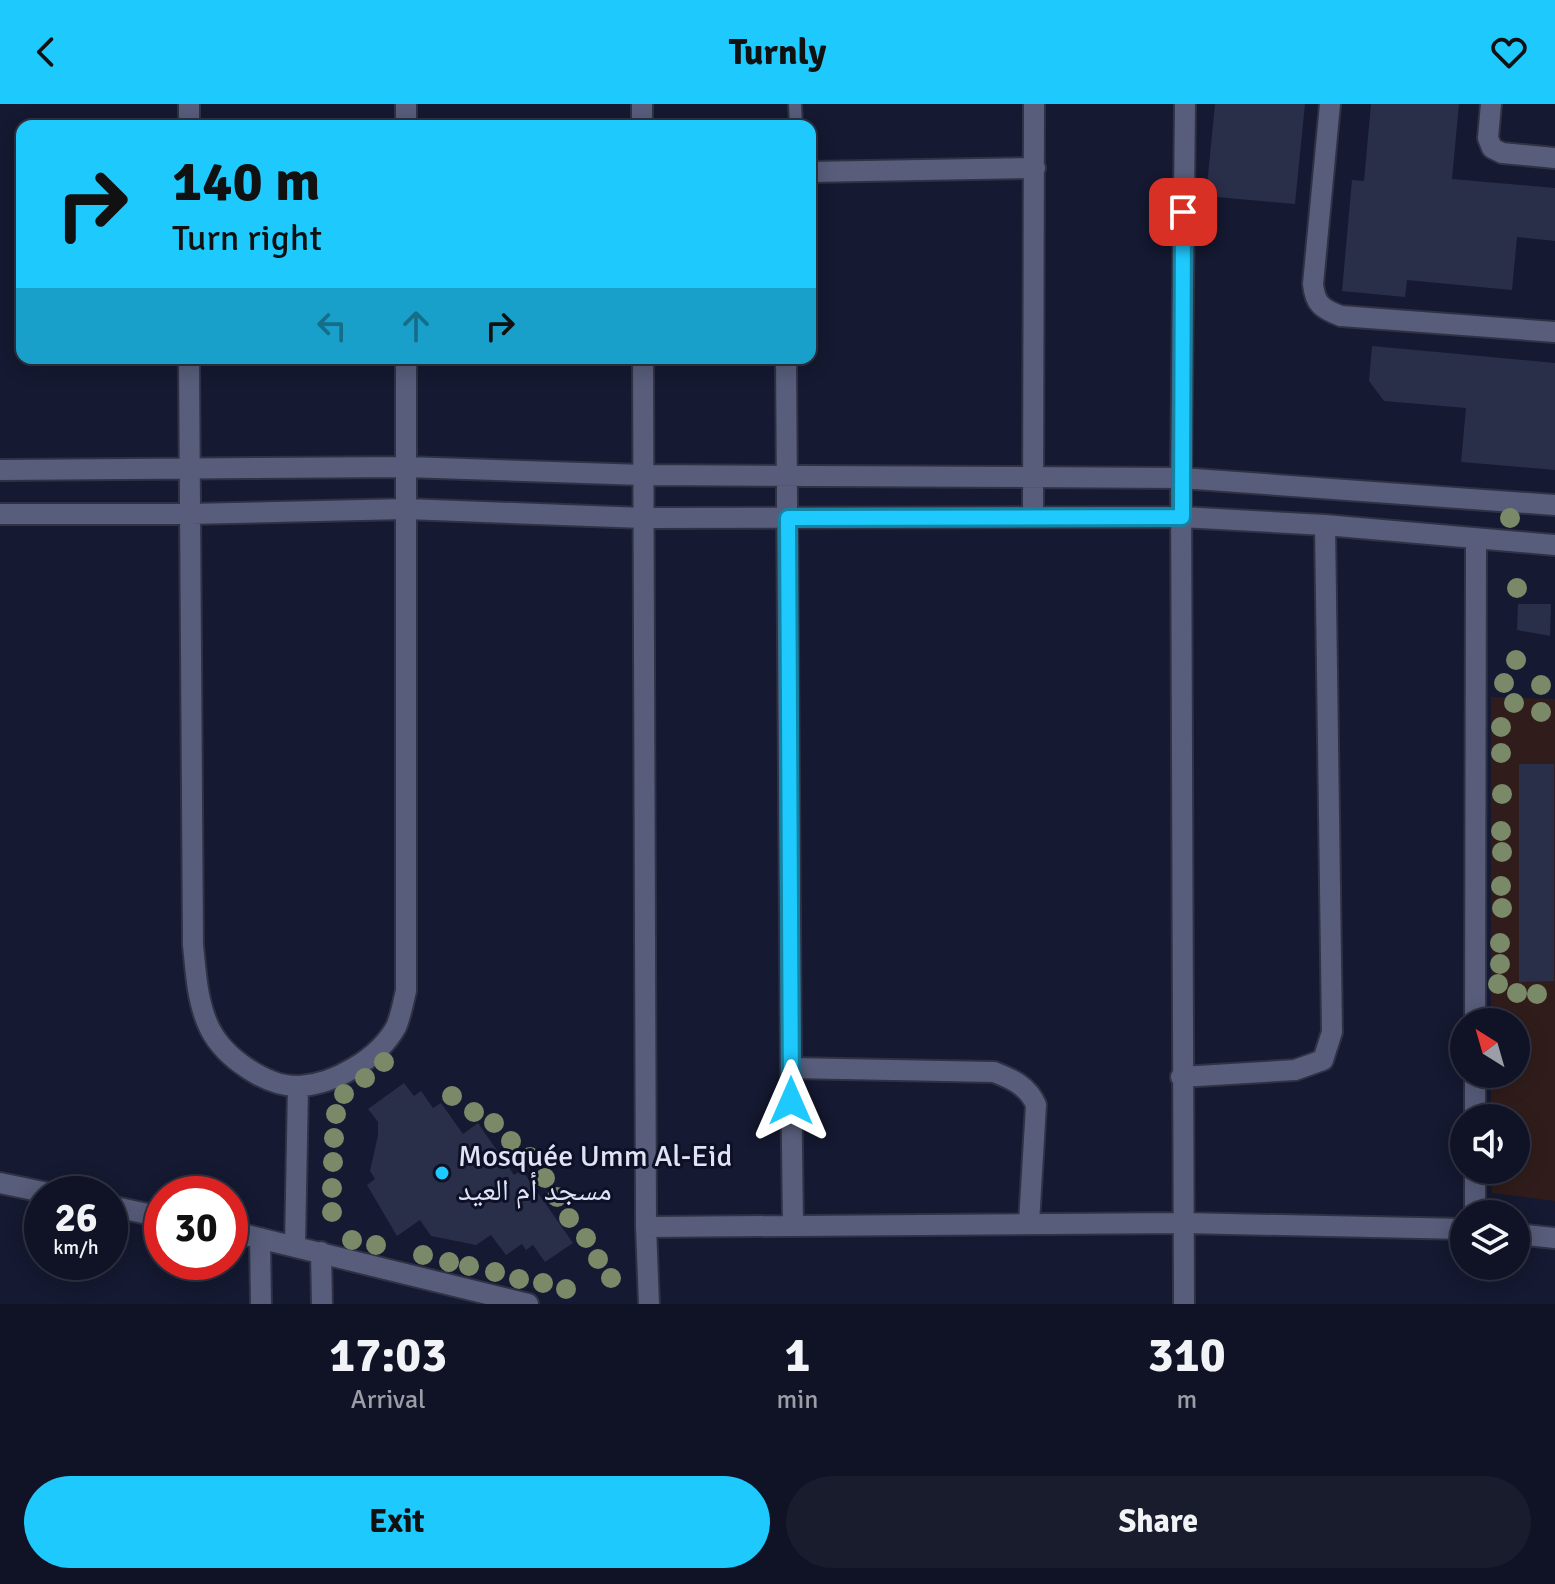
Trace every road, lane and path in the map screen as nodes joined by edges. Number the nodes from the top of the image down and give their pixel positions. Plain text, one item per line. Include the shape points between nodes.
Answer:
1 (1034, 104) edge
2 (1185, 104) edge
3 (1330, 104) edge
4 (1491, 104) edge
5 (1555, 158) edge
6 (1035, 168) junction
7 (816, 172) edge
8 (1555, 332) edge
9 (189, 364) edge
10 (406, 364) edge
11 (643, 364) edge
12 (786, 364) edge
13 (406, 467) junction
14 (189, 469) junction
15 (0, 470) edge
16 (787, 473) junction
17 (644, 475) junction
18 (1033, 476) junction
19 (1181, 478) junction
20 (1555, 505) edge
21 (406, 509) junction
22 (0, 514) edge
23 (189, 514) junction
24 (1033, 516) junction
25 (1182, 517) junction
26 (643, 518) junction
27 (788, 518) junction
28 (1325, 525) junction
29 (1476, 539) junction
30 (1555, 545) edge
31 (1475, 1008) edge
32 (791, 1068) junction
33 (1181, 1077) junction
34 (298, 1086) junction
35 (0, 1183) edge
36 (24, 1188) edge
37 (1029, 1223) junction
38 (1184, 1223) junction
39 (793, 1226) junction
40 (646, 1227) junction
41 (1450, 1229) edge
42 (248, 1235) edge
43 (1530, 1235) edge
44 (260, 1238) junction
45 (1555, 1238) edge
46 (295, 1245) junction
47 (321, 1252) junction
48 (502, 1301) edge
49 (261, 1304) edge
50 (322, 1304) edge
51 (528, 1304) edge
52 (649, 1304) edge
53 (1184, 1304) edge

1 - 6 street
2 - 19 street
3 - 8 street via 1313,284 1323,309 1341,316
4 - 5 street via 1492,148
6 - 7 street
6 - 18 street
9 - 14 street
10 - 13 street
11 - 17 street
12 - 16 street
13 - 14 street
13 - 17 street
13 - 21 street
14 - 15 street
14 - 23 street
16 - 17 street
16 - 18 street
16 - 27 street
17 - 26 street
18 - 19 street
18 - 24 street
19 - 20 street
19 - 25 street
21 - 23 street
21 - 26 street
21 - 34 street via 406,991 396,1026 377,1050 340,1076
22 - 23 street
23 - 34 street via 197,985 210,1031 226,1051 266,1079
24 - 25 street
24 - 27 street
25 - 28 street
25 - 33 street
26 - 27 street
26 - 40 street
27 - 32 street
28 - 29 street
28 - 33 street via 1329,1048 1323,1060 1295,1070
29 - 30 street
29 - 31 street
32 - 37 street via 994,1072 1014,1080 1036,1105
32 - 39 street
33 - 38 street
34 - 46 street
35 - 36 street
37 - 38 street
37 - 39 street
38 - 41 street
38 - 53 street
39 - 40 street
40 - 52 street
42 - 44 street
43 - 45 street
44 - 46 street
44 - 49 street
46 - 47 street
47 - 48 street
47 - 50 street
48 - 51 street

